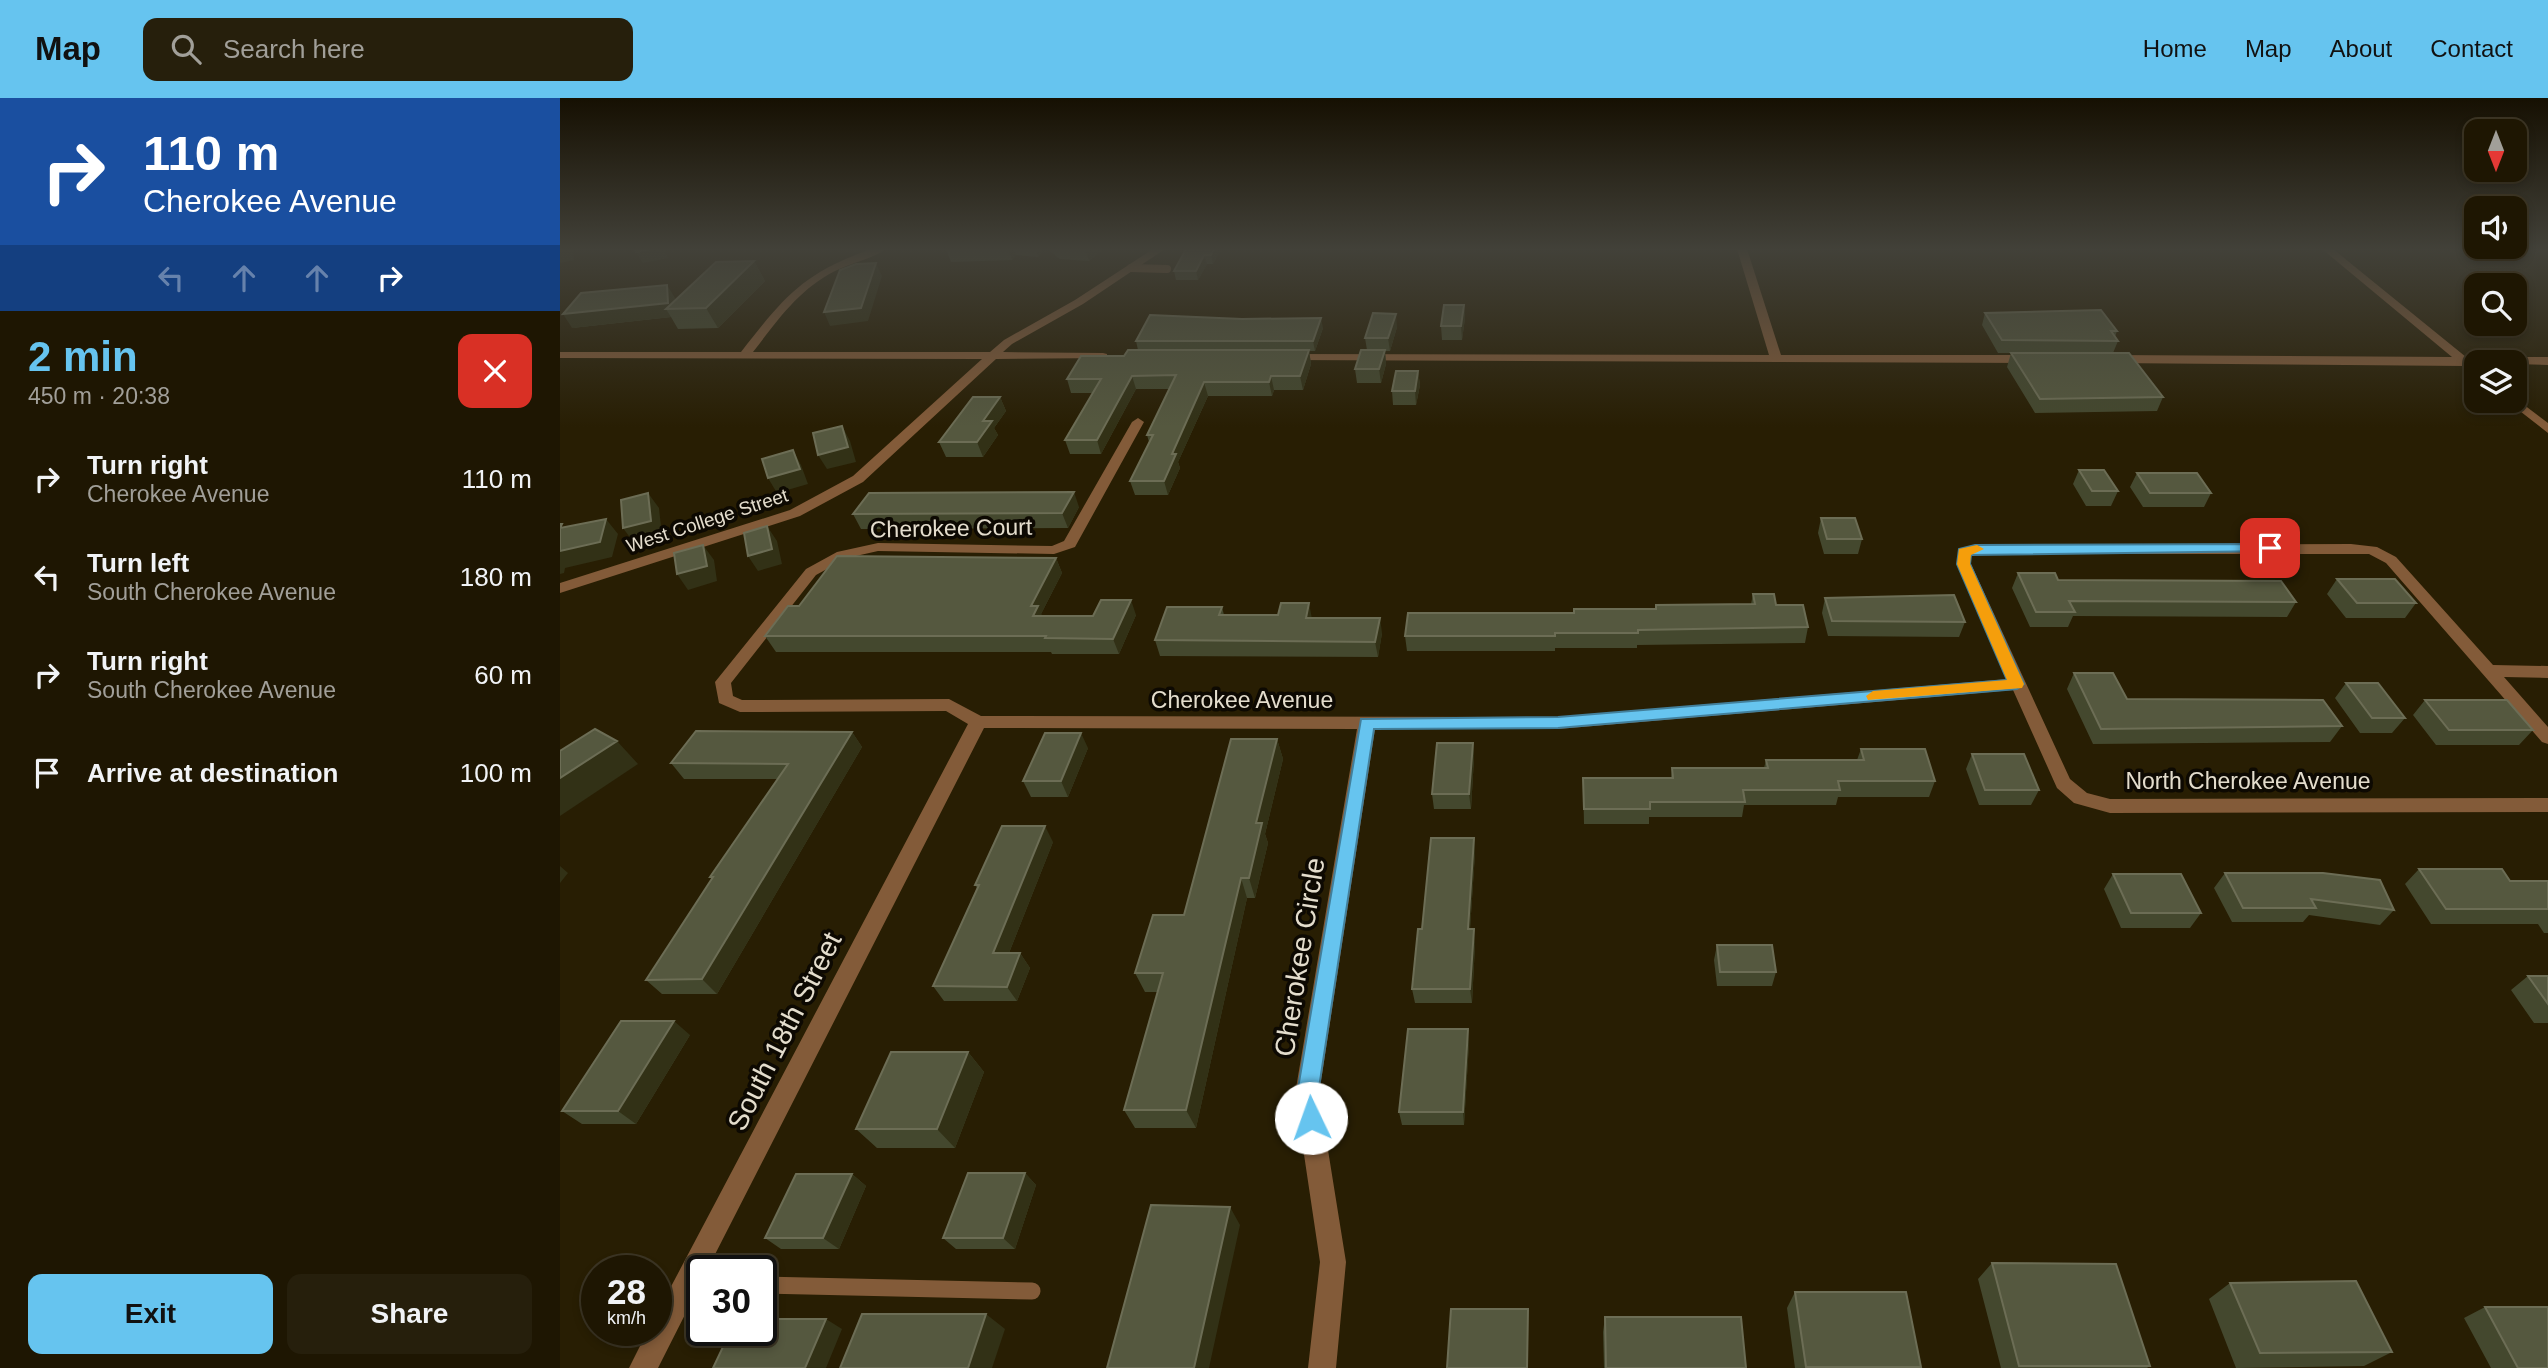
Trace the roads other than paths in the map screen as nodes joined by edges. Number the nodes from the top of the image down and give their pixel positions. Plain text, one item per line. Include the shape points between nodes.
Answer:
1 (781, 308) edge
2 (1068, 308) edge
3 (1760, 308) edge
4 (2399, 308) edge
5 (560, 355) edge
6 (745, 355) junction
7 (991, 356) junction
8 (1115, 356) edge
9 (1280, 357) edge
10 (1776, 358) junction
11 (2051, 359) edge
12 (2092, 359) edge
13 (2464, 361) joint
14 (2527, 361) edge
15 (2548, 361) edge
16 (2527, 412) edge
17 (1138, 422) dead end
18 (2548, 429) edge
19 (560, 588) edge
20 (2490, 671) junction
21 (2548, 671) edge
22 (2017, 684) junction
23 (724, 699) joint
24 (978, 722) junction
25 (1367, 723) junction
26 (2548, 738) edge
27 (2548, 805) edge
28 (708, 1255) edge
29 (777, 1285) edge
30 (1032, 1291) dead end
31 (686, 1296) edge
32 (643, 1368) edge
33 (1322, 1368) edge

1 - 6 street
2 - 7 street, West College Street
3 - 10 street
4 - 13 street
5 - 6 street
6 - 7 street
7 - 8 street
7 - 19 street, West College Street via 858,479 795,513
9 - 10 street
10 - 11 street
12 - 13 street
14 - 15 street
16 - 18 street
17 - 23 street, Cherokee Court via 1070,544 1054,550 878,547 842,555 811,572 723,682
20 - 21 street
20 - 22 street, North Cherokee Avenue via 2391,560 2372,550 1964,552 1964,564
20 - 26 street
22 - 25 street, Cherokee Avenue via 1558,723
22 - 27 street, North Cherokee Avenue via 2063,783 2081,798 2110,806
23 - 24 street, Cherokee Avenue via 740,706 949,705
24 - 25 street, Cherokee Avenue
24 - 28 street, South 18th Street
25 - 33 street, Cherokee Circle via 1307,1094 1333,1262
29 - 30 lane
31 - 32 street, South 18th Street

